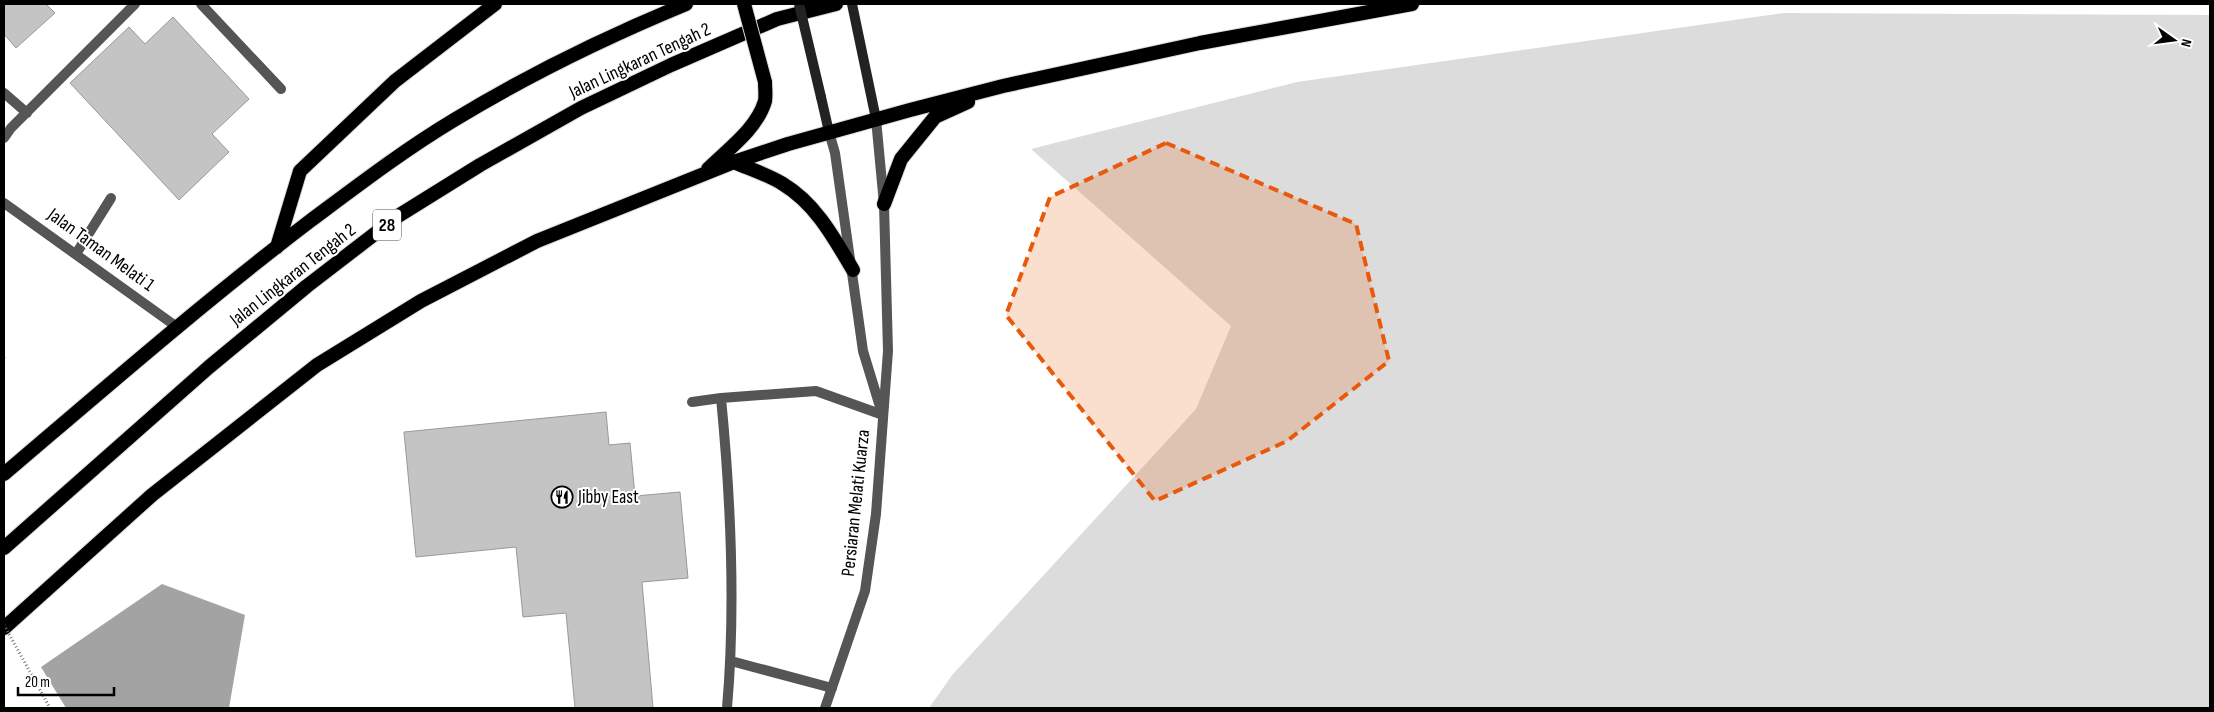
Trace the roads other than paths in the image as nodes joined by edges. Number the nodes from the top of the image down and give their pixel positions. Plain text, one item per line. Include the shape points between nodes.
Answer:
1 (135, 4) edge
2 (201, 4) edge
3 (495, 4) edge
4 (686, 4) edge
5 (744, 4) edge
6 (799, 4) edge
7 (836, 4) edge
8 (852, 4) edge
9 (1412, 4) edge
10 (1003, 86) junction
11 (281, 89) dead end
12 (4, 93) edge
13 (26, 113) junction
14 (876, 120) junction
15 (830, 132) junction
16 (4, 138) edge
17 (734, 162) junction
18 (703, 174) junction
19 (111, 198) dead end
20 (4, 203) edge
21 (884, 204) junction
22 (277, 247) junction
23 (76, 254) junction
24 (853, 270) junction
25 (177, 327) junction
26 (721, 398) junction
27 (692, 402) dead end
28 (883, 416) junction
29 (4, 474) edge
30 (4, 548) edge
31 (4, 627) edge
32 (731, 662) junction
33 (832, 688) junction
34 (727, 708) edge
35 (825, 708) edge

1 - 13 street
2 - 11 street
3 - 22 highway via 395,81 300,172
4 - 22 highway, Jalan Lingkaran Tengah 2 via 553,64 453,120 365,180
5 - 18 highway, bridge via 765,82 765,100 746,132
6 - 15 main road, bridge
7 - 30 highway, Jalan Lingkaran Tengah 2 / 28 via 777,19 581,108 480,164 398,216 209,366
8 - 14 main road
9 - 10 highway via 1200,43
10 - 14 highway
10 - 21 highway via 935,117 900,159
12 - 13 street
13 - 16 street
14 - 15 highway
14 - 21 street, Persiaran Melati Kuarza
15 - 17 highway
15 - 24 street, Persiaran Melati Kuarza
17 - 18 highway
17 - 24 highway via 783,184 803,199 824,221
18 - 31 highway via 537,241 421,302 317,366 152,494
19 - 23 street
20 - 23 street, Jalan Taman Melati 1
21 - 28 street, Persiaran Melati Kuarza via 888,351
22 - 25 highway, Jalan Lingkaran Tengah 2
23 - 25 street, Jalan Taman Melati 1
24 - 28 street, Persiaran Melati Kuarza via 863,351
25 - 29 highway, Jalan Lingkaran Tengah 2
26 - 27 street
26 - 28 street via 816,391
26 - 32 street via 730,486
28 - 33 street, Persiaran Melati Kuarza via 876,514 865,591
32 - 33 street
32 - 34 street
33 - 35 street, Persiaran Melati Kuarza

